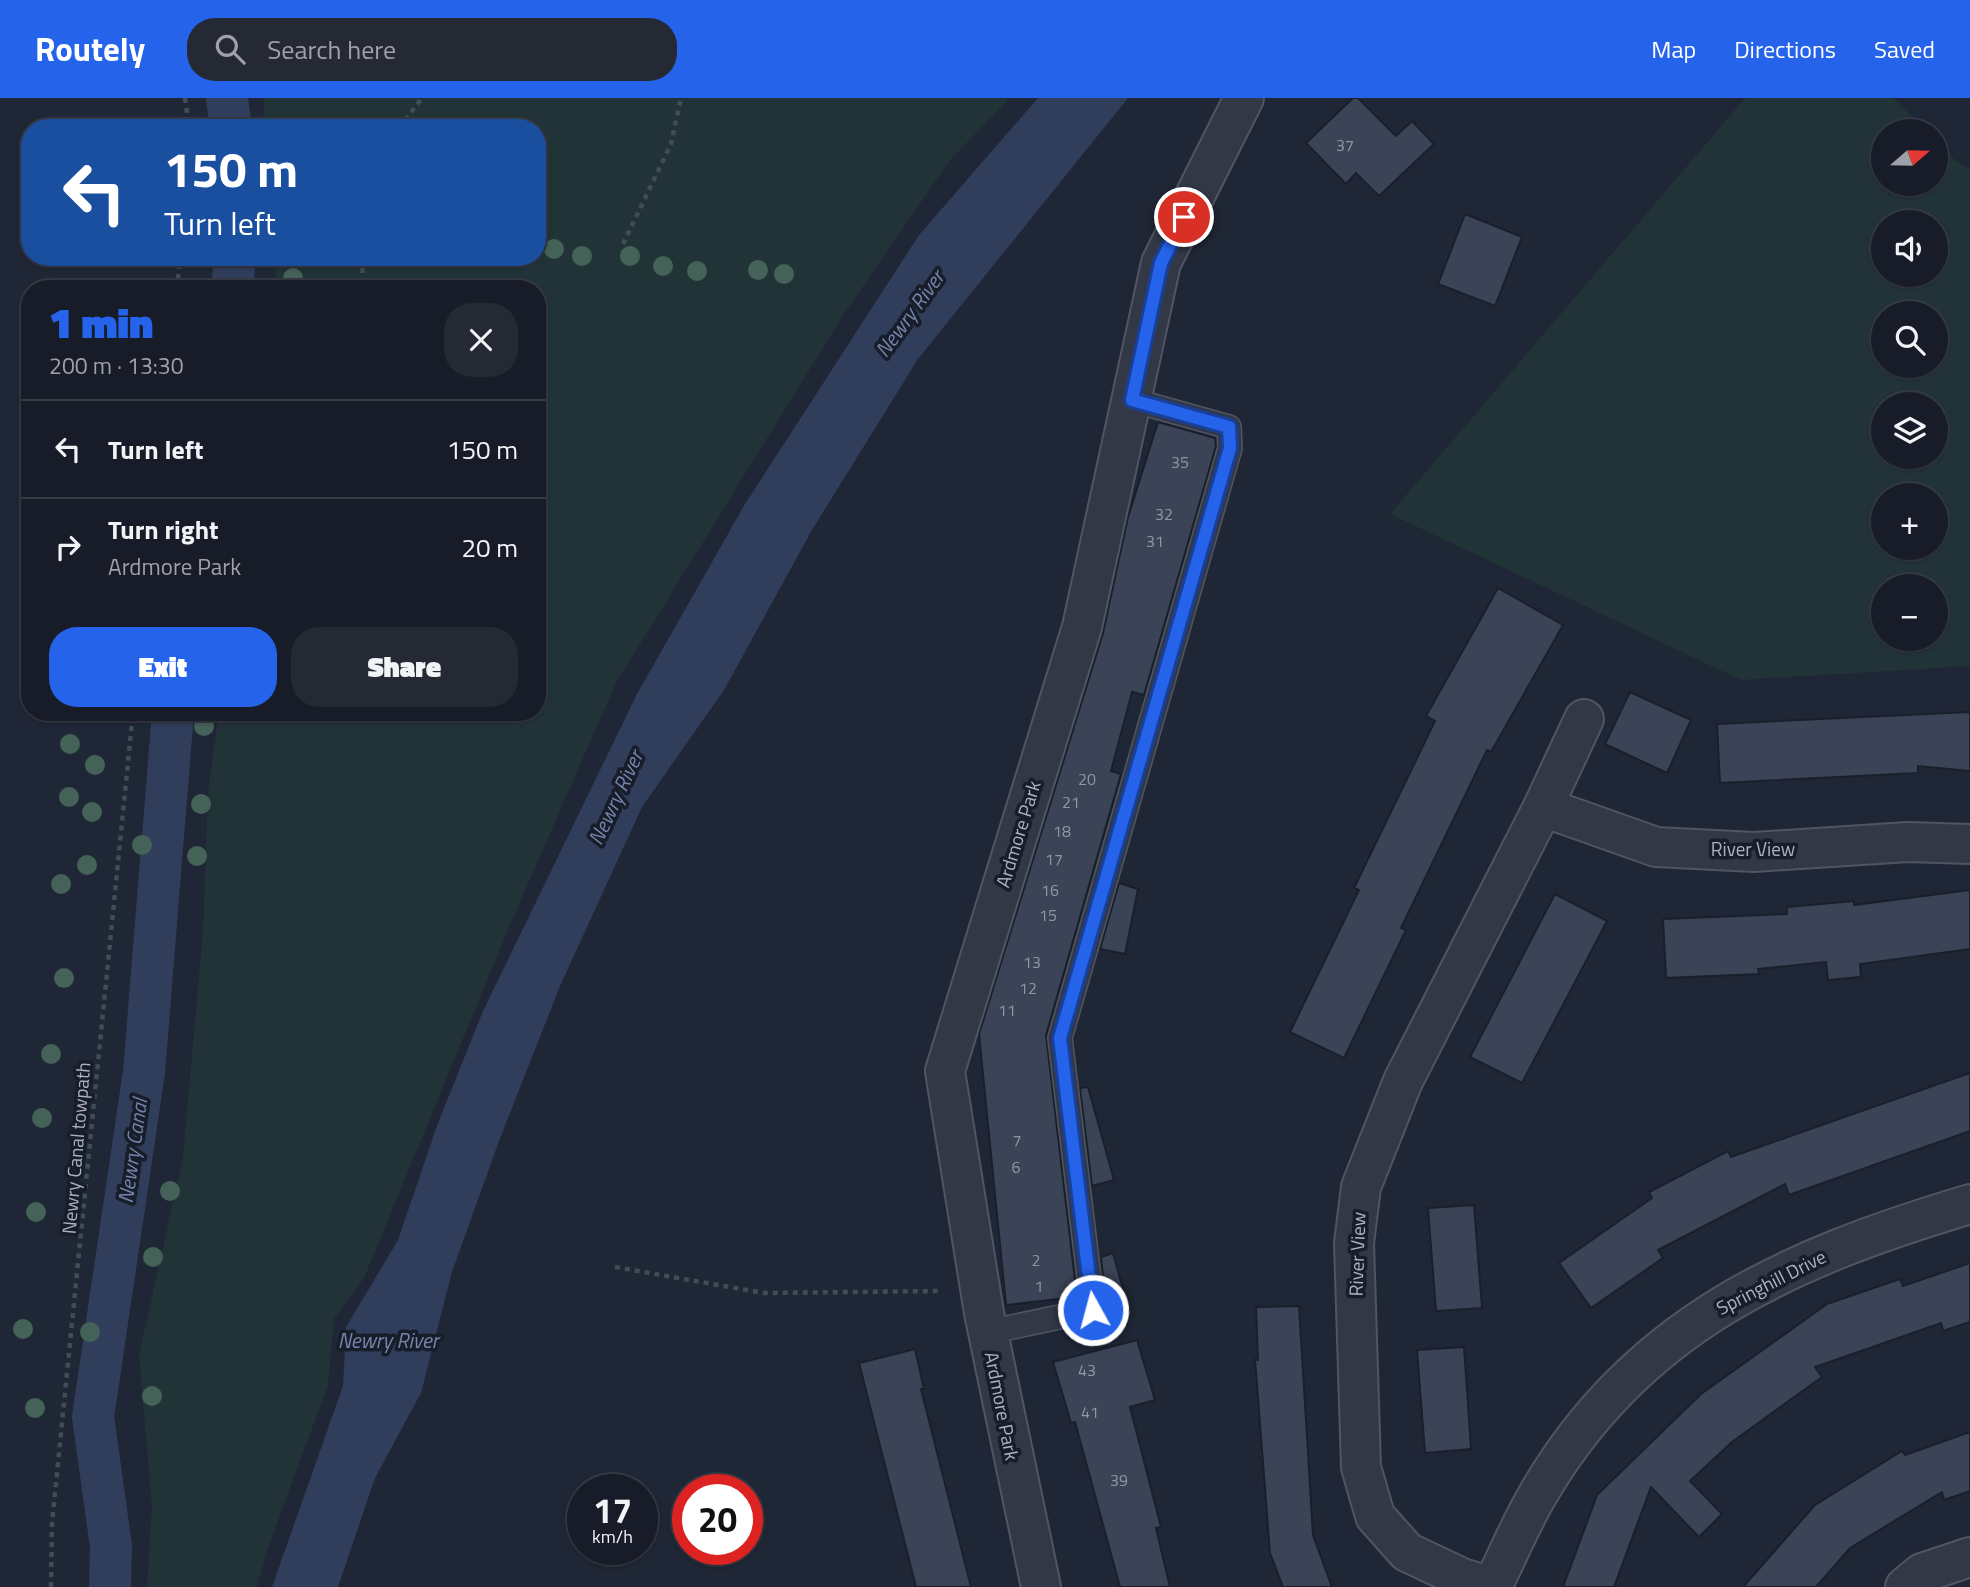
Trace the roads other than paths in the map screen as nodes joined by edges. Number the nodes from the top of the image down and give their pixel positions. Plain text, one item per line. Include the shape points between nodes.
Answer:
1 (1244, 98) edge
2 (1132, 400) junction
3 (1584, 719) dead end
4 (1543, 807) junction
5 (1970, 844) edge
6 (1970, 1204) edge
7 (988, 1332) junction
8 (1970, 1557) edge
9 (1041, 1587) edge
10 (1492, 1587) edge
11 (1905, 1587) edge

1 - 2 street, Ardmore Park via 1161,263
2 - 7 street, Ardmore Park via 1082,627 945,1071
2 - 7 lane via 1229,427 1230,448 1060,1038 1093,1310
3 - 4 street, River View
4 - 5 street, River View via 1656,847 1754,852 1908,842
4 - 10 street, River View via 1403,1081 1361,1187 1354,1243 1362,1467 1375,1516 1407,1552
6 - 10 street, Springhill Drive via 1819,1256 1739,1294 1667,1341 1616,1389 1568,1449 1537,1496
7 - 9 street, Ardmore Park
8 - 11 street via 1922,1573

